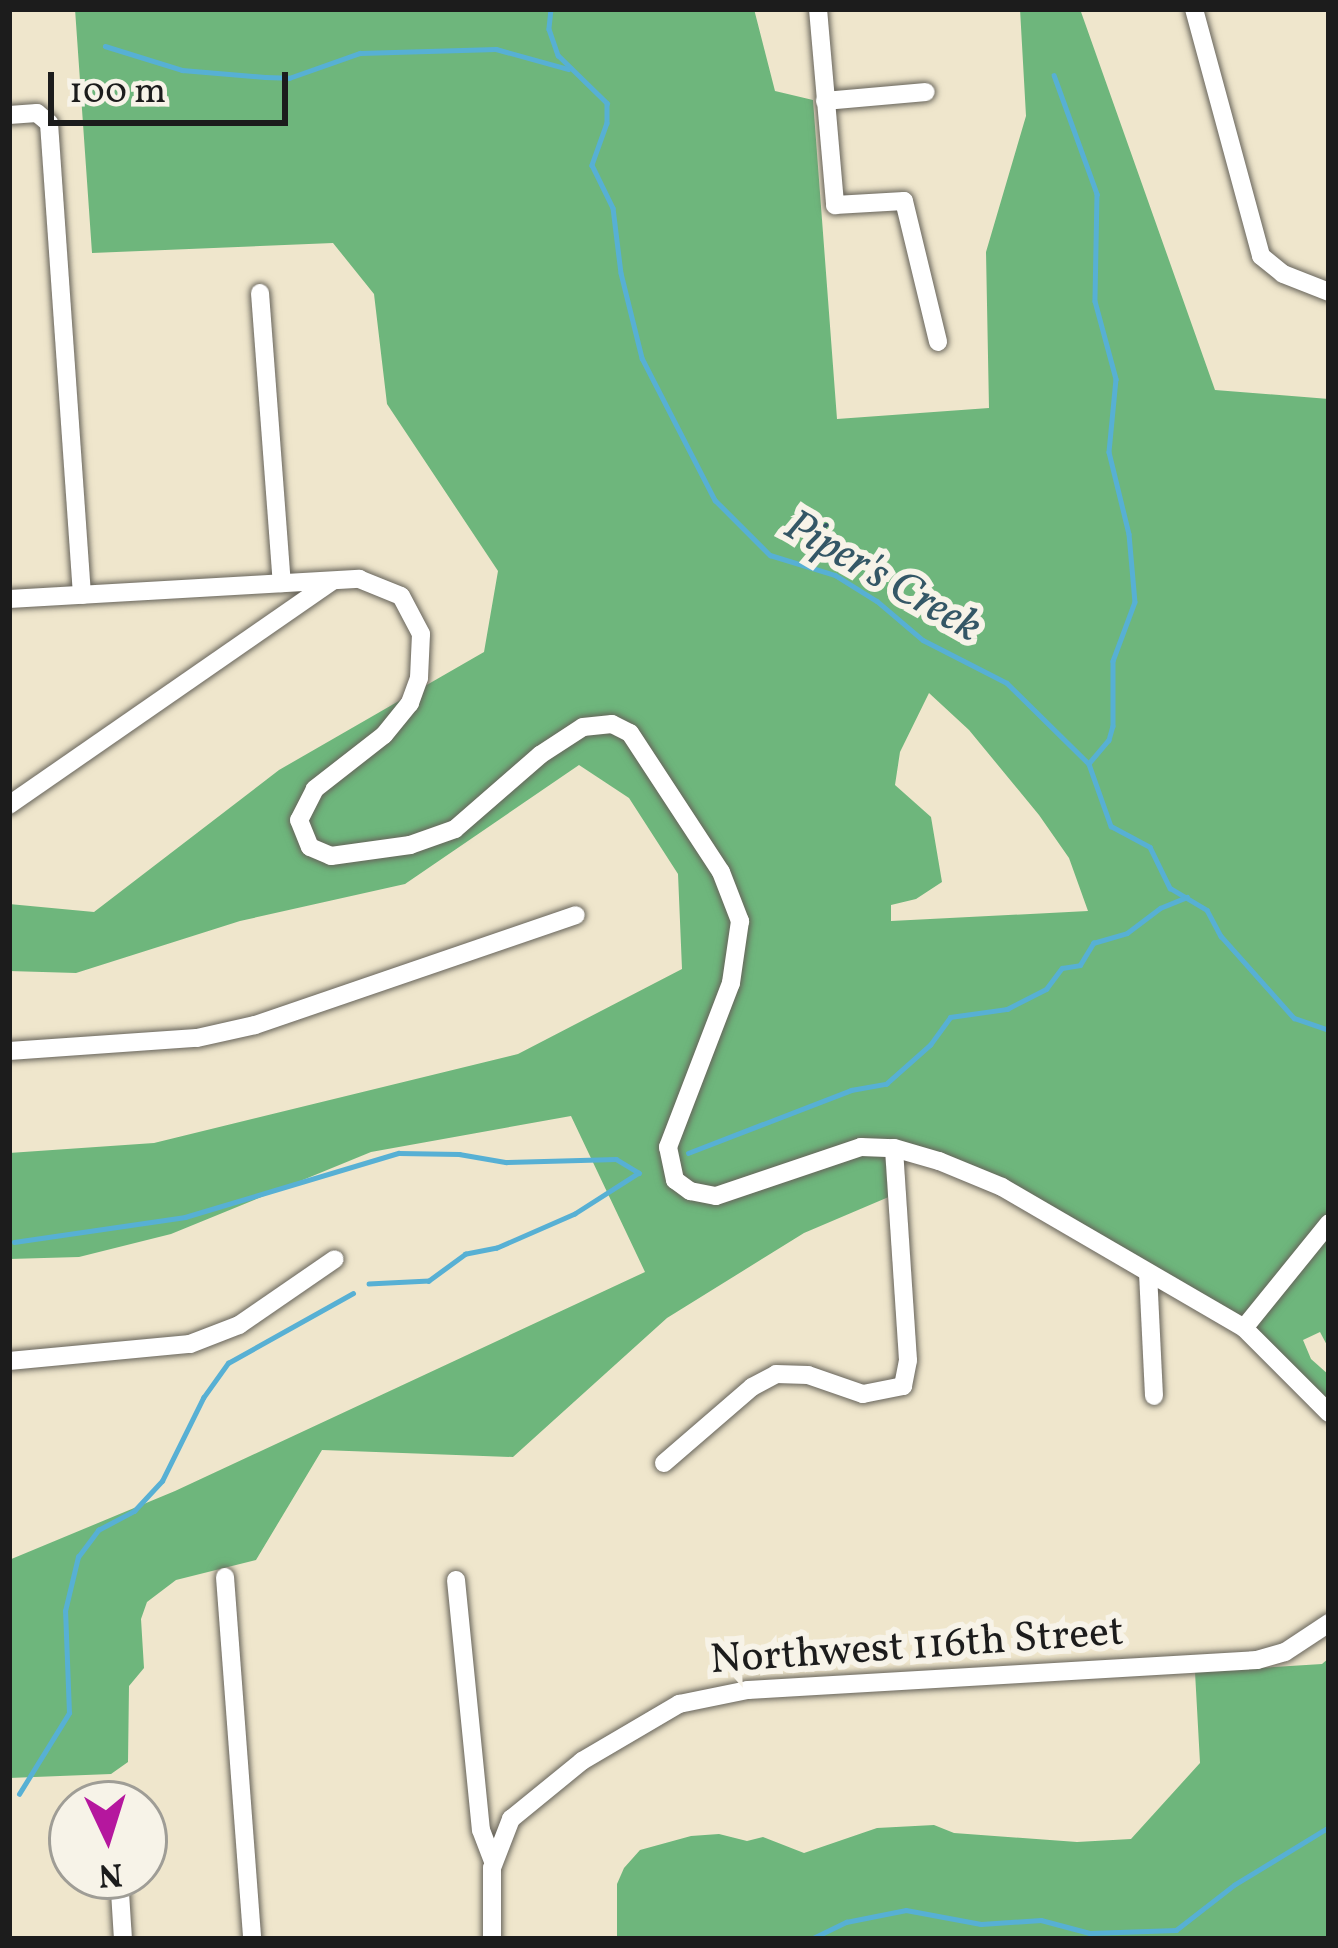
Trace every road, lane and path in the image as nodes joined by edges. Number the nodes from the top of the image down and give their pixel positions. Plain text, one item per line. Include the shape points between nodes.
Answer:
1 (818, 9) edge
2 (1194, 9) edge
3 (926, 92) dead end
4 (825, 101) junction
5 (9, 115) edge
6 (1329, 292) edge
7 (260, 293) dead end
8 (938, 342) dead end
9 (334, 580) junction
10 (282, 584) junction
11 (82, 595) junction
12 (9, 599) edge
13 (9, 805) edge
14 (576, 915) dead end
15 (9, 1051) edge
16 (894, 1148) junction
17 (1329, 1223) edge
18 (335, 1259) dead end
19 (1148, 1273) junction
20 (1244, 1328) junction
21 (9, 1361) edge
22 (1154, 1396) dead end
23 (1329, 1413) edge
24 (664, 1463) dead end
25 (225, 1577) dead end
26 (456, 1580) dead end
27 (1329, 1624) edge
28 (493, 1862) junction
29 (120, 1900) edge
30 (123, 1939) edge
31 (252, 1939) edge
32 (492, 1939) edge

1 - 4 street
2 - 6 street via 1261,256
3 - 4 street
4 - 8 street via 835,205 904,201
5 - 11 street via 44,116
7 - 10 street
9 - 10 street
9 - 13 street
9 - 16 street via 372,580 401,596 421,634 418,678 399,720 303,806 300,831 310,847 343,856 433,838 577,730 621,728 673,794 729,886 740,921 731,983 668,1148 675,1180 690,1191 728,1195 836,1152
10 - 11 street
11 - 12 street
14 - 15 street via 255,1025 197,1038
16 - 19 street via 1002,1187
16 - 24 street via 903,1386 863,1394 776,1374
17 - 20 street
18 - 21 street via 238,1325 190,1344
19 - 20 street
19 - 22 street
20 - 23 street
25 - 31 street
26 - 28 street via 481,1830
27 - 28 street, Northwest 116th Street via 1257,1660 748,1690 689,1701 543,1790 507,1826
28 - 32 street
29 - 30 street

